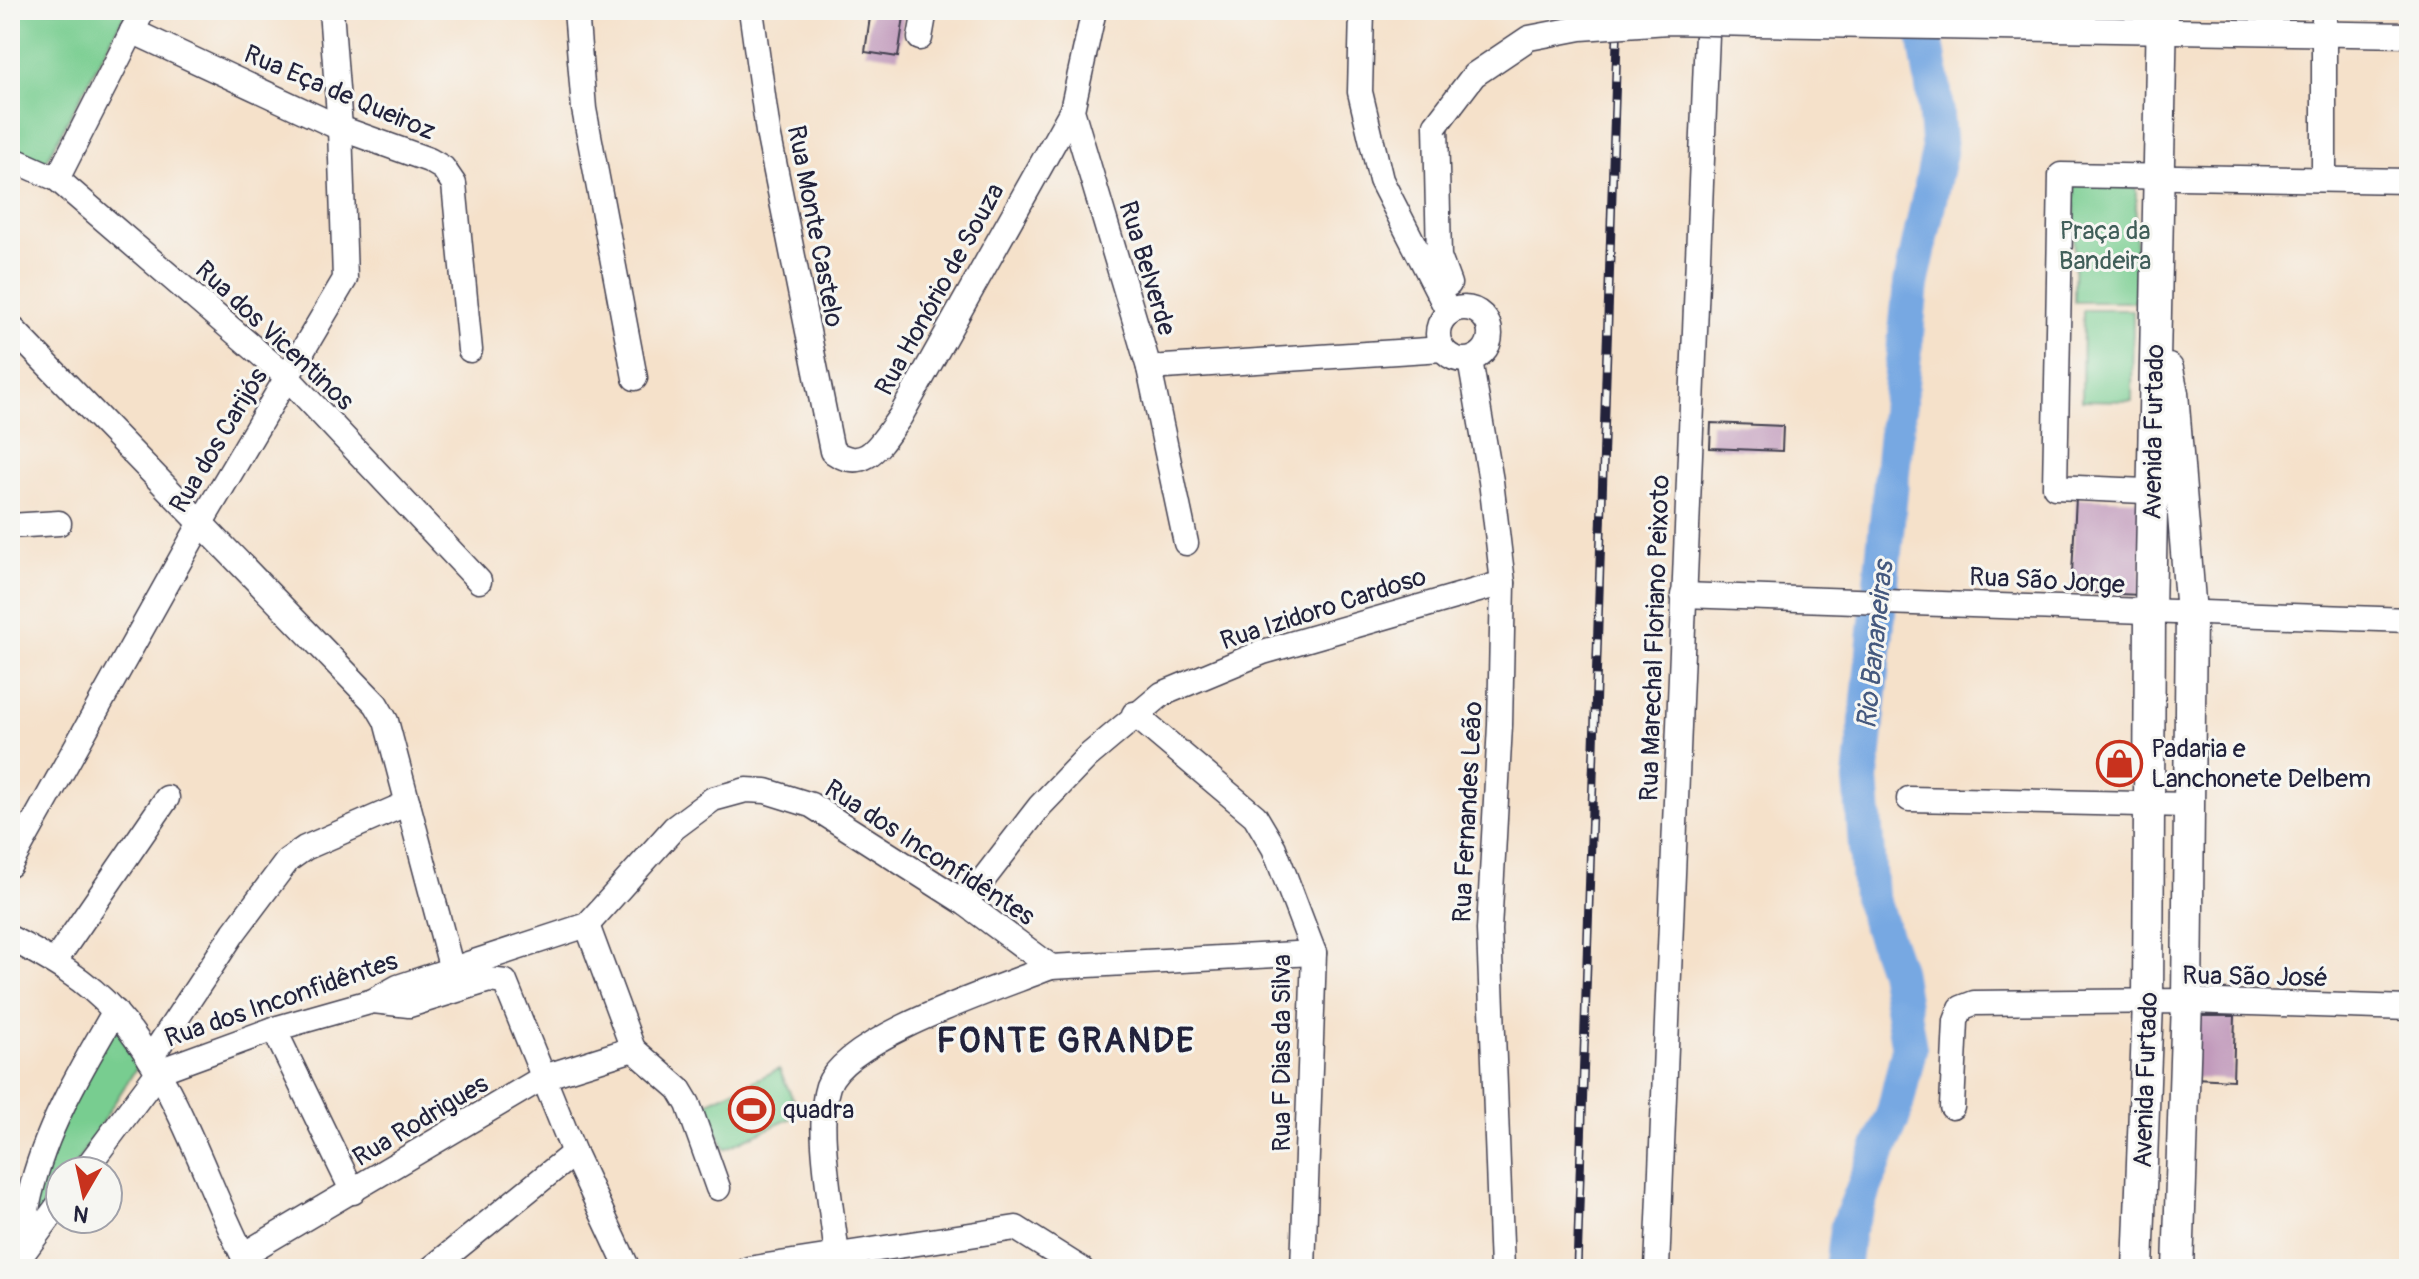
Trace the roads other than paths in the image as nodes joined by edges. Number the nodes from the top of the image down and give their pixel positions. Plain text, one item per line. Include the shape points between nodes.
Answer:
1 (331, 10) edge
2 (576, 10) edge
3 (751, 10) edge
4 (925, 10) edge
5 (1094, 10) edge
6 (1362, 10) edge
7 (1708, 10) edge
8 (2013, 19) edge
9 (138, 20) edge
10 (2162, 20) edge
11 (2324, 22) edge
12 (2409, 35) edge
13 (920, 38) dead end
14 (1072, 110) junction
15 (340, 128) junction
16 (10, 158) edge
17 (57, 179) junction
18 (2157, 179) junction
19 (2324, 179) junction
20 (2409, 181) edge
21 (1454, 311) junction
22 (10, 326) edge
23 (1443, 349) junction
24 (470, 350) dead end
25 (1470, 360) junction
26 (1149, 368) junction
27 (287, 377) junction
28 (635, 378) dead end
29 (832, 451) joint
30 (2167, 492) junction
31 (202, 521) junction
32 (59, 523) dead end
33 (10, 526) edge
34 (1186, 543) dead end
35 (479, 581) dead end
36 (1503, 583) junction
37 (1683, 595) junction
38 (2150, 613) junction
39 (2191, 613) junction
40 (2409, 620) edge
41 (1134, 714) junction
42 (167, 798) dead end
43 (1909, 799) dead end
44 (408, 803) junction
45 (2189, 805) junction
46 (2149, 807) junction
47 (10, 865) edge
48 (965, 903) junction
49 (587, 925) junction
50 (10, 938) edge
51 (1314, 953) junction
52 (55, 961) junction
53 (1051, 967) junction
54 (452, 970) junction
55 (373, 1001) junction
56 (2187, 1001) junction
57 (2148, 1002) junction
58 (2409, 1008) edge
59 (115, 1011) junction
60 (274, 1029) junction
61 (633, 1049) junction
62 (155, 1065) junction
63 (544, 1077) junction
64 (1952, 1107) dead end
65 (574, 1153) junction
66 (95, 1155) edge
67 (718, 1188) dead end
68 (353, 1192) junction
69 (44, 1225) edge
70 (837, 1257) junction
71 (17, 1262) edge
72 (246, 1262) edge
73 (431, 1269) edge
74 (628, 1269) edge
75 (748, 1269) edge
76 (1081, 1269) edge
77 (1303, 1269) edge
78 (1502, 1269) edge
79 (1657, 1269) edge
80 (2138, 1269) edge
81 (2178, 1269) edge

1 - 15 street, Rua dos Carijós
2 - 28 street via 584,109
3 - 29 street, Rua Monte Castelo via 768,132
4 - 13 street
5 - 14 street, Rua Belverde
6 - 21 street via 1360,92 1381,180
7 - 37 street, Rua Marechal Floriano Peixoto
8 - 10 street
8 - 21 street, bridge via 1949,27 1668,22 1529,38 1474,75 1436,125 1439,257
9 - 15 street, Rua Eça de Queiroz
9 - 17 street
10 - 11 street
10 - 18 street, Avenida Furtado
11 - 12 street
11 - 19 street
14 - 26 street, Rua Belverde
14 - 29 street, Rua Honório de Souza via 900,417 872,454 845,460
15 - 24 street, Rua Eça de Queiroz via 429,160 454,184
15 - 27 street, Rua dos Carijós via 345,279
16 - 17 street, Rua dos Vicentinos
17 - 27 street, Rua dos Vicentinos
18 - 19 street
18 - 30 street, Avenida Furtado via 2156,314 2173,393
18 - 30 street via 2061,175 2055,487
19 - 20 street
21 - 23 street via 1438,330
21 - 25 street via 1478,313 1490,329 1486,348
22 - 31 street
23 - 25 street via 1450,357
23 - 26 street
25 - 36 street, Rua Fernandes Leão
26 - 34 street, Rua Belverde
27 - 31 street, Rua dos Carijós
27 - 35 street, Rua dos Vicentinos
30 - 38 street, Avenida Furtado
30 - 39 street, Avenida Furtado
31 - 44 street via 376,704 386,721
31 - 47 street, Rua dos Carijós
32 - 33 street
36 - 41 street, Rua Izidoro Cardoso via 1263,652 1162,694
36 - 78 street, Rua Fernandes Leão via 1489,930
37 - 38 street, Rua São Jorge
37 - 79 street, Rua Marechal Floriano Peixoto
38 - 39 street, Rua São Jorge
38 - 46 street, Avenida Furtado
39 - 40 street, Rua São Jorge
39 - 45 street, Avenida Furtado
41 - 48 street, Rua Izidoro Cardoso via 1040,806
41 - 51 street, Rua F Dias da Silva via 1255,816 1274,848
42 - 52 street
43 - 46 street
44 - 54 street
44 - 62 street via 288,860 234,932
45 - 46 street
45 - 56 street, Avenida Furtado
46 - 57 street, Avenida Furtado
48 - 49 street, Rua dos Inconfidêntes via 811,805 790,796 746,790 713,799 674,828
48 - 53 street, Rua dos Inconfidêntes
49 - 54 street, Rua dos Inconfidêntes
49 - 61 street
50 - 52 street
51 - 53 street
51 - 77 street, Rua F Dias da Silva
52 - 59 street
53 - 70 street via 923,1018 857,1052 829,1085 823,1123
54 - 55 street, Rua dos Inconfidêntes
55 - 60 street, Rua dos Inconfidêntes
55 - 63 street via 409,1005 489,980 505,982
56 - 57 street, Rua São José
56 - 58 street, Rua São José
56 - 81 street, Avenida Furtado
57 - 64 street, Rua São José via 1974,1003 1961,1008
57 - 80 street, Avenida Furtado
59 - 62 street
59 - 71 street via 72,1086 47,1144
60 - 62 street, Rua dos Inconfidêntes
60 - 68 street
61 - 63 street, Rua Rodrigues
61 - 67 street via 683,1097
62 - 66 street
62 - 72 street
63 - 65 street
63 - 68 street, Rua Rodrigues
65 - 73 street
65 - 74 street
68 - 72 street, Rua Rodrigues
69 - 71 street
70 - 75 street
70 - 76 street via 1016,1228

